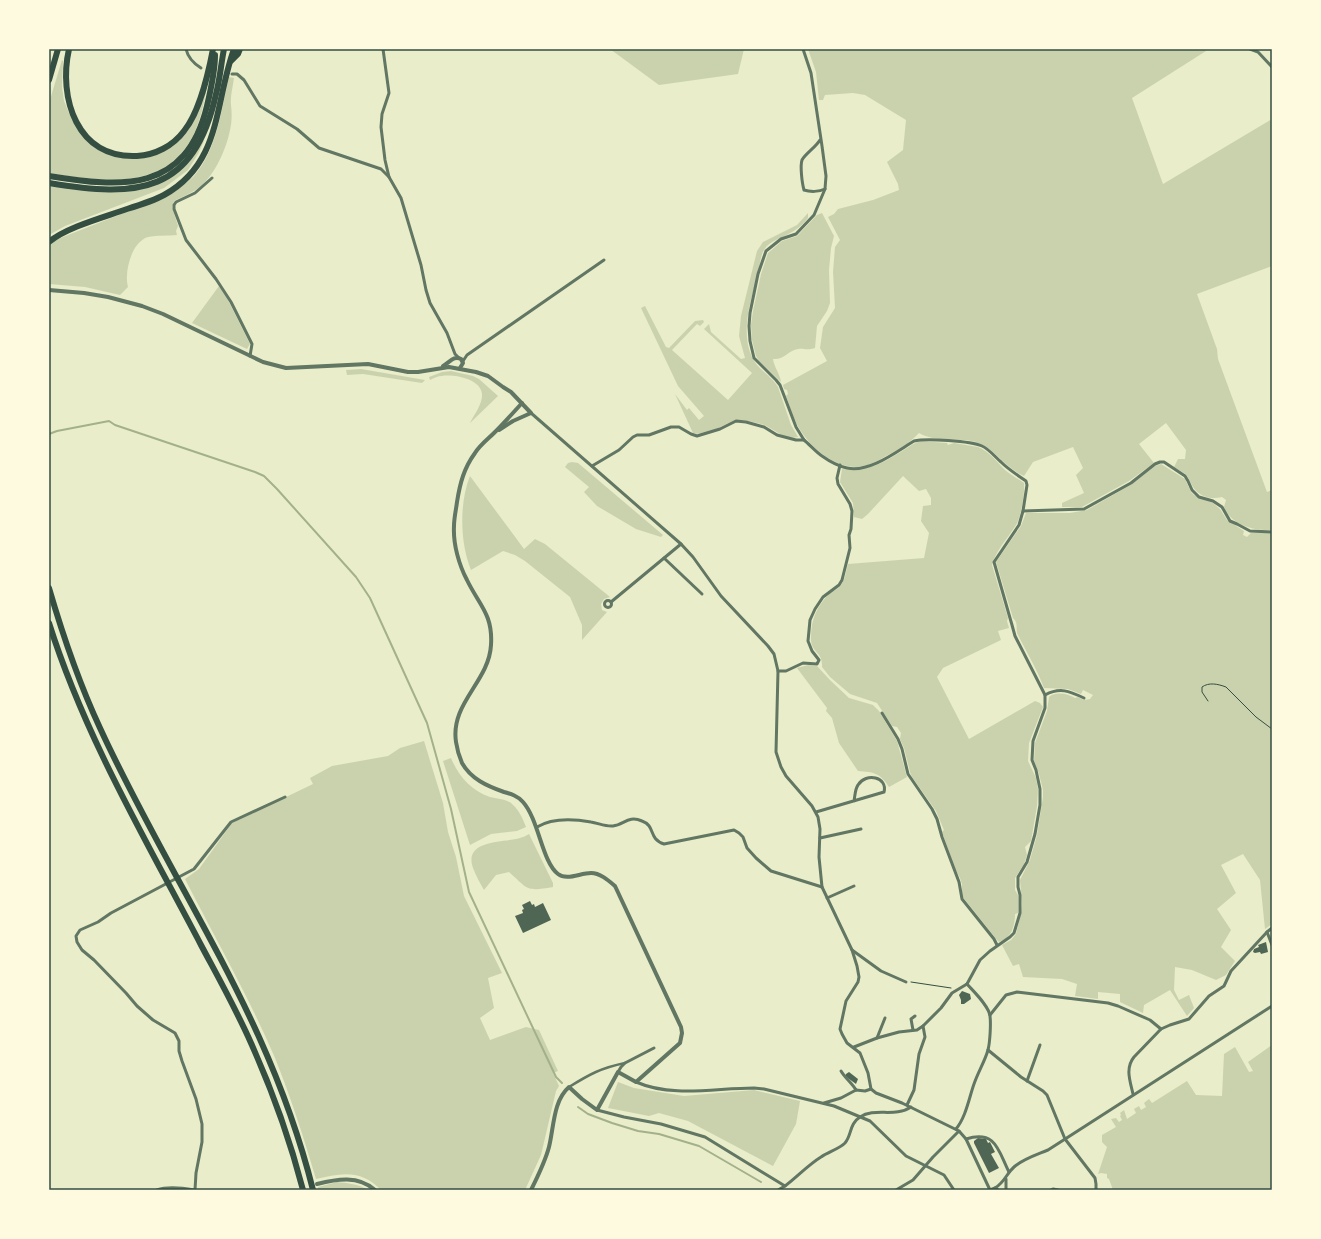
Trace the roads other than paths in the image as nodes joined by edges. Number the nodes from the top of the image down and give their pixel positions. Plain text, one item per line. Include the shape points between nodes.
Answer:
1 (58, 49) edge
2 (69, 49) edge
3 (186, 49) edge
4 (214, 49) edge
5 (234, 49) edge
6 (240, 49) edge
7 (383, 49) edge
8 (803, 49) edge
9 (1250, 49) edge
10 (223, 51) edge
11 (228, 64) junction
12 (1272, 67) edge
13 (201, 68) dead end
14 (232, 74) dead end
15 (49, 80) edge
16 (216, 95) junction
17 (820, 140) junction
18 (49, 176) edge
19 (389, 177) junction
20 (212, 178) dead end
21 (49, 183) edge
22 (825, 189) junction
23 (49, 238) edge
24 (49, 242) edge
25 (604, 260) dead end
26 (49, 290) edge
27 (453, 350) junction
28 (250, 356) junction
29 (452, 360) junction
30 (461, 360) junction
31 (437, 368) junction
32 (453, 368) junction
33 (460, 368) junction
34 (476, 372) junction
35 (522, 404) junction
36 (531, 413) junction
37 (493, 434) junction
38 (804, 440) junction
39 (840, 465) junction
40 (592, 466) junction
41 (1023, 511) junction
42 (1272, 532) edge
43 (681, 544) junction
44 (664, 558) junction
45 (49, 588) edge
46 (702, 594) dead end
47 (611, 602) dead end
48 (49, 623) edge
49 (778, 671) junction
50 (1045, 695) junction
51 (1084, 698) dead end
52 (882, 713) dead end
53 (285, 797) dead end
54 (854, 800) junction
55 (816, 812) junction
56 (537, 827) junction
57 (861, 829) dead end
58 (820, 838) junction
59 (854, 886) dead end
60 (822, 887) junction
61 (827, 898) junction
62 (1272, 928) edge
63 (1267, 932) junction
64 (997, 946) junction
65 (1272, 946) edge
66 (852, 950) junction
67 (906, 982) road end
68 (967, 984) junction
69 (1272, 1006) edge
70 (990, 1015) junction
71 (915, 1016) dead end
72 (885, 1018) dead end
73 (923, 1026) junction
74 (1161, 1029) junction
75 (913, 1030) junction
76 (877, 1038) junction
77 (1040, 1045) dead end
78 (854, 1047) junction
79 (654, 1048) dead end
80 (988, 1050) junction
81 (624, 1063) junction
82 (840, 1071) dead end
83 (618, 1072) junction
84 (1028, 1081) junction
85 (636, 1082) junction
86 (570, 1087) junction
87 (871, 1089) junction
88 (856, 1090) junction
89 (1132, 1094) junction
90 (823, 1103) junction
91 (907, 1105) junction
92 (911, 1107) junction
93 (597, 1110) junction
94 (861, 1117) junction
95 (957, 1130) junction
96 (966, 1139) junction
97 (1065, 1139) junction
98 (925, 1166) junction
99 (1009, 1172) junction
100 (1006, 1178) junction
101 (317, 1184) dead end
102 (785, 1186) junction
103 (997, 1189) edge
104 (157, 1190) edge
105 (194, 1190) edge
106 (303, 1190) edge
107 (313, 1190) edge
108 (376, 1190) edge
109 (531, 1190) edge
110 (778, 1190) edge
111 (896, 1190) edge
112 (954, 1190) edge
113 (990, 1190) edge
114 (1006, 1190) edge
115 (1051, 1190) edge
116 (1058, 1190) edge
117 (1096, 1190) edge

1 - 15 highway
2 - 4 highway via 66,88 78,125 85,135 99,146 113,153 133,156 163,149 185,131 197,107
3 - 13 street via 192,62
4 - 18 highway via 212,84 201,123 190,147 174,165 152,177 123,183 92,183
5 - 11 highway
6 - 11 highway
7 - 19 street via 388,93 381,127
8 - 17 street via 811,73
9 - 12 street via 1258,52
10 - 16 highway
11 - 24 highway via 209,144 197,167 187,178 160,197 66,232
14 - 19 street via 237,74 244,80 260,106 297,129 319,148 381,169
16 - 21 highway via 195,151 183,165 166,177 146,185 119,190
16 - 23 highway via 210,134 194,166 184,177 162,192 65,229
17 - 22 street via 826,176
17 - 22 street via 802,159 801,165 804,190
19 - 27 street via 402,198 430,303 447,333
20 - 28 street via 195,193 176,202 174,209 186,240 231,302 252,344
22 - 38 street via 814,215 796,234 781,239 766,251 750,313 750,341 754,358 780,385 796,427
25 - 30 street
26 - 28 street via 84,293 127,302 163,314
27 - 29 street
27 - 30 street
28 - 31 street via 286,368 362,364 408,372
29 - 30 street
29 - 31 street
29 - 32 street
30 - 33 street
30 - 34 street
31 - 32 street
32 - 33 street
33 - 34 street
34 - 35 street via 488,376 511,392
35 - 36 street
35 - 37 street
36 - 37 street
36 - 40 street
37 - 56 street via 475,452 463,472 454,526 455,543 466,580 488,616 492,636 487,665 457,717 456,744 461,762 471,774 485,785 516,796 530,812
38 - 39 street via 821,456
38 - 40 street via 777,435 764,427 736,421 697,436 679,427 671,427 636,435 619,450
39 - 41 street via 859,468 877,463 920,440 982,446 1026,481
39 - 49 street via 838,484 852,511 850,548 842,580 823,596 810,620 808,641 819,660 816,664 803,663 786,671
40 - 43 street
41 - 42 street via 1084,509 1131,483 1155,464 1164,462 1185,476 1199,497 1222,507 1230,522 1250,531
41 - 50 street via 1019,525 994,562 1014,636
43 - 44 street
43 - 49 street via 721,596 768,646 774,654
44 - 46 street
44 - 47 street
45 - 107 highway via 73,663 100,727 260,1038 286,1103
48 - 106 highway via 90,732 250,1042 276,1107
49 - 55 street via 776,752 786,776
50 - 51 street via 1068,691
50 - 64 street via 1045,708 1033,740 1032,760 1040,789 1040,805 1027,862 1018,877 1020,913 1014,933
52 - 64 street via 898,739 908,774 937,819 959,882 962,899
53 - 105 street via 231,822 194,869 76,934 76,939 85,953 137,1006 153,1020 175,1033 179,1041 179,1051 202,1124 202,1142
54 - 54 street via 884,792 885,788 876,777 869,777 857,786
54 - 55 street
55 - 58 street via 820,821
56 - 60 street via 548,822 566,820 615,826 630,819 637,819 647,824 654,838 664,844 734,830 743,837 747,848 756,858 771,871
56 - 85 street via 551,866 559,875 564,877 598,874 615,886 681,1027 680,1043
57 - 58 street
58 - 60 street
59 - 61 street
60 - 61 street
61 - 66 street
62 - 63 street
63 - 65 street
63 - 74 street via 1231,971 1224,986 1209,996 1189,1019
64 - 68 street via 980,960
66 - 67 street via 881,971
66 - 78 street via 859,977 846,1001 840,1029 847,1043
68 - 70 street
68 - 73 street via 952,993
69 - 89 street
70 - 74 street via 1006,995 1016,992 1108,1003 1150,1020
70 - 80 street
71 - 75 street via 911,1019
72 - 76 street
73 - 75 street
73 - 91 street via 925,1037 919,1054 914,1090
74 - 89 street via 1130,1062 1128,1068
75 - 76 street
76 - 78 street
77 - 84 street
78 - 87 street via 863,1060
79 - 81 street
80 - 84 street
80 - 95 street
81 - 83 street
81 - 86 street via 586,1076
82 - 88 street
83 - 85 street
83 - 93 street
84 - 97 street via 1047,1095
85 - 90 street via 679,1092 764,1089
86 - 93 street
86 - 109 street via 559,1101 548,1148
87 - 88 street
87 - 91 street
88 - 90 street
89 - 97 street
90 - 94 street
91 - 92 street
92 - 94 street via 899,1113 876,1112
92 - 95 street
93 - 102 street via 661,1124 705,1138
94 - 98 street via 870,1122 906,1156
94 - 102 street via 853,1124 847,1141 820,1157
95 - 96 street
95 - 98 street
96 - 99 street via 981,1136 993,1141
96 - 113 street
97 - 99 street via 1018,1164
97 - 117 street via 1095,1178
98 - 111 street via 913,1180
98 - 112 street via 944,1175
99 - 100 street
100 - 103 street
100 - 114 street
101 - 108 street via 350,1179
102 - 110 street
103 - 113 street
104 - 105 street
115 - 116 street

